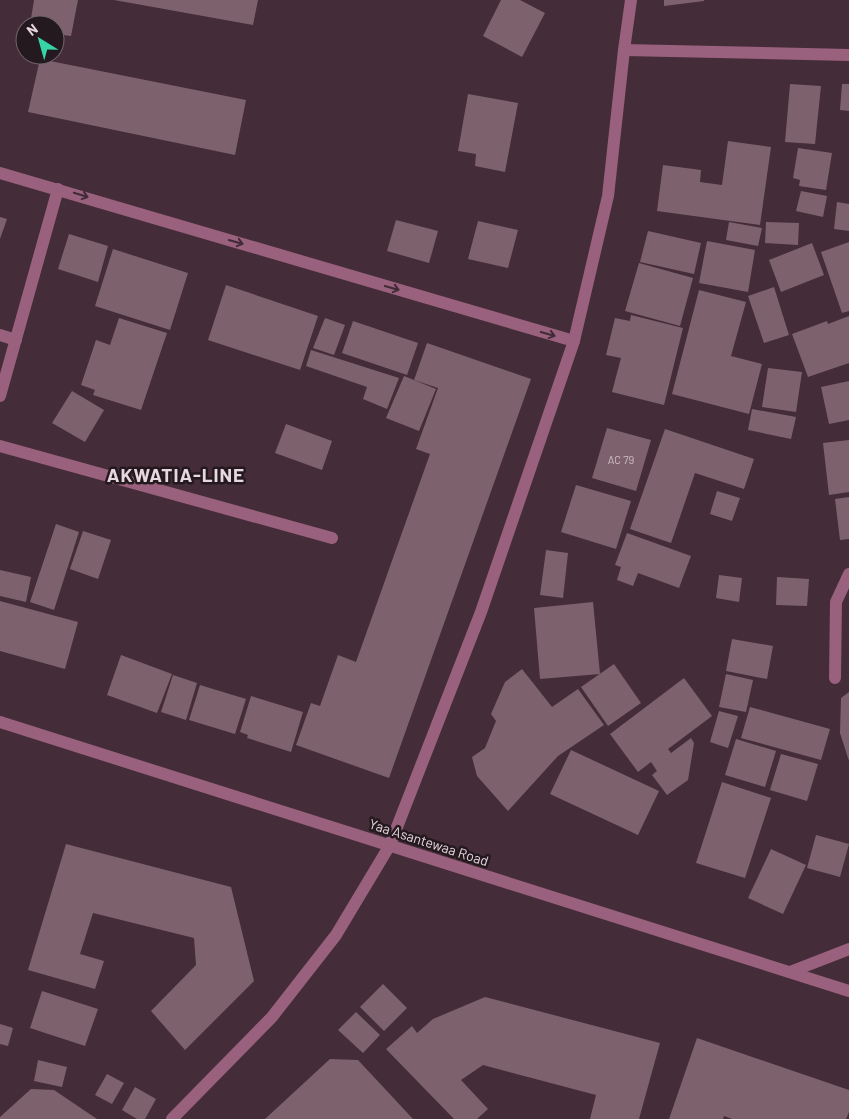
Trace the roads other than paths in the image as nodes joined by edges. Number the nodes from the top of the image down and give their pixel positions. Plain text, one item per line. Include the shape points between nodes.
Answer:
1 (631, 0) edge
2 (624, 50) junction
3 (849, 55) edge
4 (0, 173) edge
5 (58, 189) junction
6 (0, 335) edge
7 (16, 340) junction
8 (574, 341) junction
9 (0, 396) edge
10 (0, 446) edge
11 (332, 538) dead end
12 (849, 574) edge
13 (835, 678) dead end
14 (0, 722) edge
15 (390, 845) junction
16 (849, 949) edge
17 (790, 972) junction
18 (849, 991) edge
19 (172, 1119) edge

1 - 2 street
2 - 3 street
2 - 8 street via 608,196
4 - 5 street
5 - 7 street
5 -> 8 street
6 - 7 street
7 - 9 street
8 - 15 street via 481,612
10 - 11 street
12 - 13 street via 836,602
14 - 15 street, Yaa Asantewaa Road
15 - 17 street, Yaa Asantewaa Road
15 - 19 street via 336,936 272,1017
16 - 17 street
17 - 18 street, Yaa Asantewaa Road

